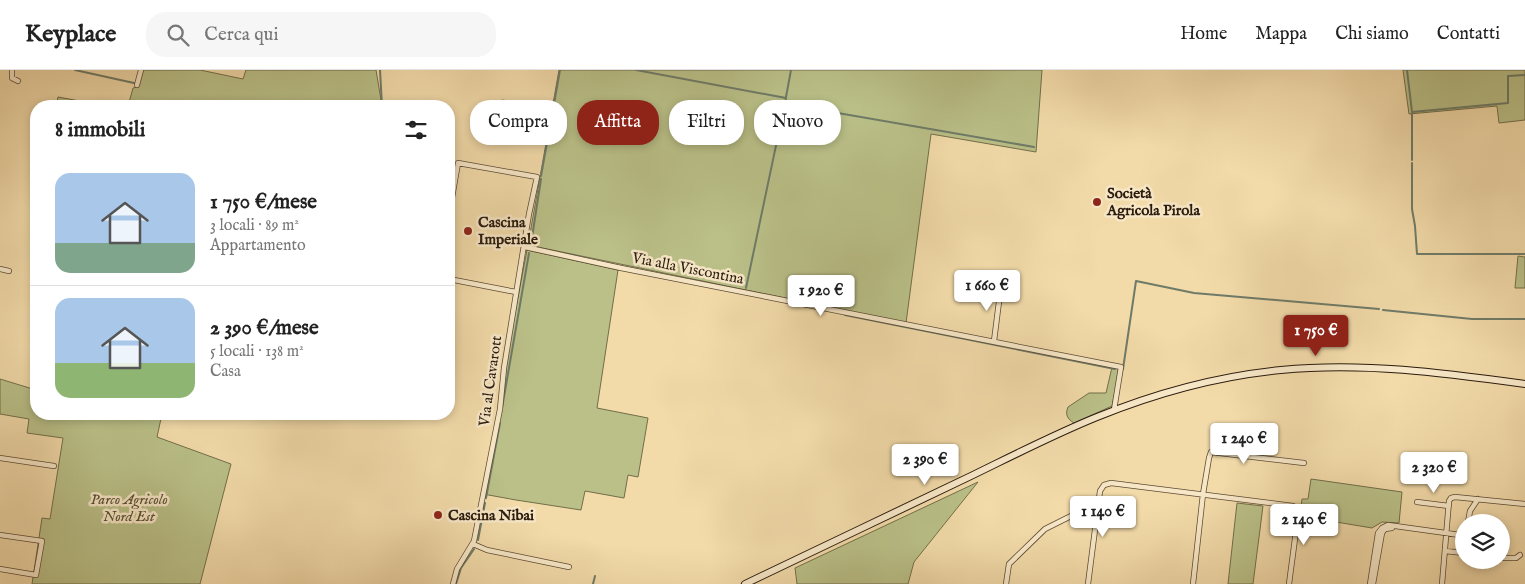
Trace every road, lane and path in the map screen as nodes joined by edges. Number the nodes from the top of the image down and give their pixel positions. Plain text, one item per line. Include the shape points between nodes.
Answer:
1 (12, 70) edge
2 (141, 70) edge
3 (18, 81) dead end
4 (137, 85) dead end
5 (455, 180) edge
6 (525, 247) junction
7 (0, 269) edge
8 (10, 271) dead end
9 (455, 280) edge
10 (1001, 286) dead end
11 (516, 292) junction
12 (994, 341) junction
13 (1525, 384) edge
14 (1114, 410) junction
15 (0, 458) edge
16 (1304, 463) dead end
17 (54, 466) dead end
18 (1203, 494) junction
19 (1478, 499) junction
20 (1417, 502) dead end
21 (1525, 504) edge
22 (1449, 506) junction
23 (1469, 514) edge
24 (1096, 519) junction
25 (1447, 533) junction
26 (1455, 534) edge
27 (0, 535) edge
28 (473, 544) junction
29 (1445, 552) junction
30 (1455, 553) edge
31 (1520, 555) dead end
32 (1510, 558) edge
33 (569, 567) dead end
34 (0, 569) edge
35 (453, 584) edge
36 (745, 584) edge
37 (1006, 584) edge
38 (1088, 584) edge
39 (1193, 584) edge
40 (1289, 584) edge
41 (1372, 584) edge
42 (1442, 584) edge

1 - 3 street via 12,78
2 - 4 street
5 - 6 street, Via al Cavarott via 458,163 538,177
6 - 11 street, Via al Cavarott
6 - 12 street, Via alla Viscontina
7 - 8 street
9 - 11 street
10 - 12 street
11 - 28 street, Via al Cavarott via 500,409
12 - 14 street, Via alla Viscontina via 1121,367
13 - 14 main road via 1386,368 1310,368 1214,381
14 - 36 main road
15 - 17 street
16 - 18 street via 1211,452
18 - 24 street via 1109,483 1100,491
18 - 39 street
18 - 40 street via 1290,505 1297,509
19 - 21 street
19 - 22 street via 1455,496
19 - 23 street
20 - 22 street
22 - 25 street
24 - 37 street via 1071,516 1045,529 1010,564
24 - 38 street
25 - 26 street
25 - 29 street
25 - 41 street via 1383,526 1379,532
27 - 34 street via 42,541 36,575
28 - 33 street via 487,550
28 - 35 street, Via al Cavarott via 457,569
29 - 30 street
29 - 42 street
31 - 32 street

